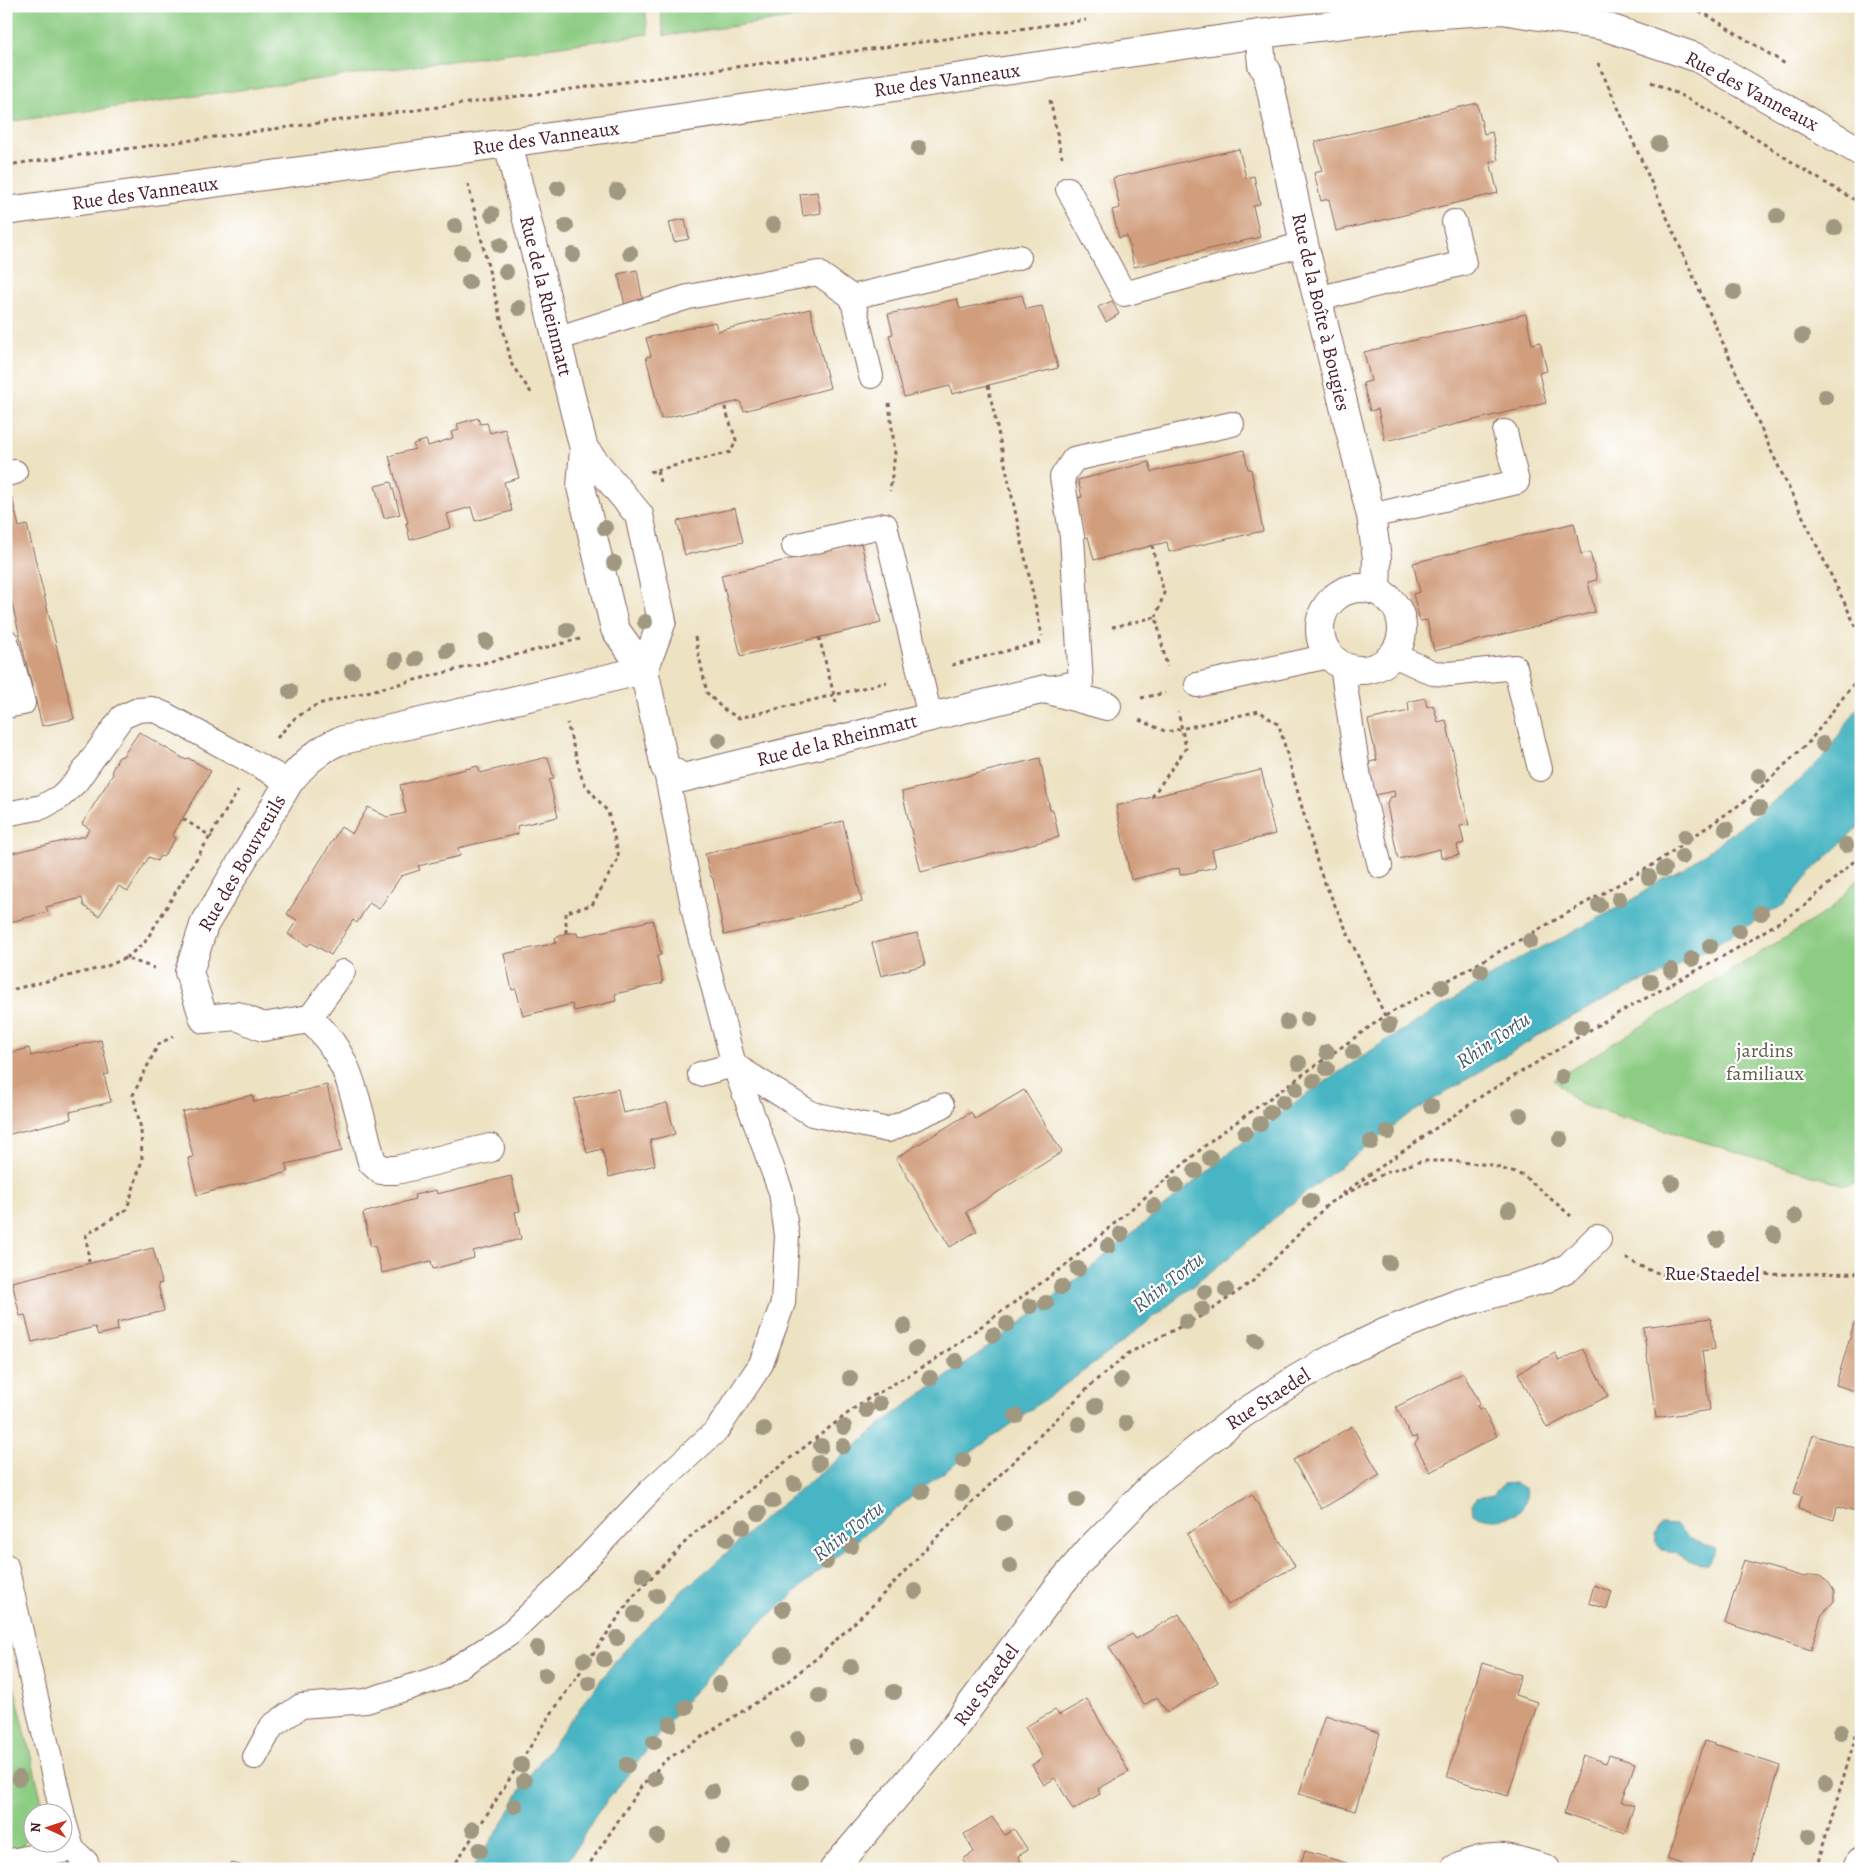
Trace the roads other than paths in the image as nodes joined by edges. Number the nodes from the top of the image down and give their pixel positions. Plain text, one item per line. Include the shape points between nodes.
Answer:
1 (1527, 10) edge
2 (1259, 34) junction
3 (508, 143) junction
4 (1861, 152) edge
5 (1068, 189) road end
6 (6, 211) edge
7 (1454, 222) dead end
8 (1304, 244) junction
9 (1019, 256) dead end
10 (852, 297) junction
11 (1317, 299) junction
12 (556, 339) junction
13 (871, 376) road end
14 (1232, 424) dead end
15 (1505, 432) dead end
16 (584, 449) junction
17 (1370, 516) junction
18 (794, 546) dead end
19 (1376, 590) junction
20 (6, 641) edge
21 (1394, 654) junction
22 (1336, 661) junction
23 (644, 670) junction
24 (1197, 685) road end
25 (1045, 689) junction
26 (6, 706) edge
27 (1107, 706) road end
28 (930, 717) junction
29 (665, 767) junction
30 (1540, 769) dead end
31 (289, 782) junction
32 (6, 814) edge
33 (1380, 866) dead end
34 (343, 972) dead end
35 (310, 1019) junction
36 (734, 1065) junction
37 (700, 1074) dead end
38 (942, 1106) dead end
39 (490, 1148) dead end
40 (1598, 1239) road end
41 (6, 1566) edge
42 (255, 1756) dead end
43 (60, 1802) edge
44 (72, 1849) edge
45 (57, 1852) edge
46 (1861, 1861) edge
47 (6, 1862) edge
48 (89, 1869) edge
49 (834, 1869) edge
50 (1455, 1869) edge
51 (1546, 1869) edge
52 (1858, 1869) edge

1 - 2 street, Rue des Vanneaux via 1411,16
1 - 4 street, Rue des Vanneaux via 1603,26 1698,58
2 - 3 street, Rue des Vanneaux
2 - 8 street, Rue de la Boîte à Bougies via 1262,65 1267,71
3 - 6 street, Rue des Vanneaux
3 - 12 street, Rue de la Rheinmatt
5 - 8 lane via 1124,294
7 - 11 lane via 1464,263
8 - 11 street, Rue de la Boîte à Bougies
9 - 10 lane
10 - 12 lane via 818,273 688,297
10 - 13 lane
11 - 17 street, Rue de la Boîte à Bougies
12 - 16 street, Rue de la Rheinmatt
14 - 25 lane via 1074,459 1062,477 1072,537 1081,682
15 - 17 lane via 1517,482
16 - 23 street, Rue de la Rheinmatt via 581,487 615,629
16 - 23 street, Rue de la Rheinmatt via 639,515 662,621
17 - 19 street, Rue de la Boîte à Bougies via 1376,558
18 - 28 lane via 886,524
19 - 21 street via 1387,597 1401,618 1400,643
19 - 22 street via 1349,590 1337,595 1328,605 1320,631 1322,644
20 - 26 lane via 23,703
21 - 22 street via 1386,663 1364,671
21 - 30 lane via 1433,673 1515,667
22 - 24 lane
22 - 33 lane
23 - 29 street, Rue de la Rheinmatt
23 - 31 street, Rue des Bouvreuils via 339,741 324,748
25 - 27 street, Rue de la Rheinmatt
25 - 28 street, Rue de la Rheinmatt
28 - 29 street, Rue de la Rheinmatt via 683,778
29 - 36 lane via 697,925
31 - 32 lane via 164,714 138,710 122,716 76,782 60,797 42,807
31 - 35 street, Rue des Bouvreuils via 204,925 189,972 204,1019 237,1016 263,1026
34 - 35 lane
35 - 39 street via 324,1032 346,1067 372,1162 381,1170 396,1170
36 - 37 lane
36 - 38 lane via 812,1114 888,1130
36 - 42 lane via 781,1192 788,1236 783,1302 761,1364 717,1430 651,1490 565,1581 508,1635 442,1677 366,1701 301,1706 272,1726
40 - 49 street, Rue Staedel via 1569,1267 1547,1278 1427,1315 1314,1369 1244,1413 1160,1478 1063,1580 953,1729
41 - 43 lane
44 - 48 lane
45 - 47 lane
46 - 52 street
50 - 51 street via 1475,1860 1505,1856

